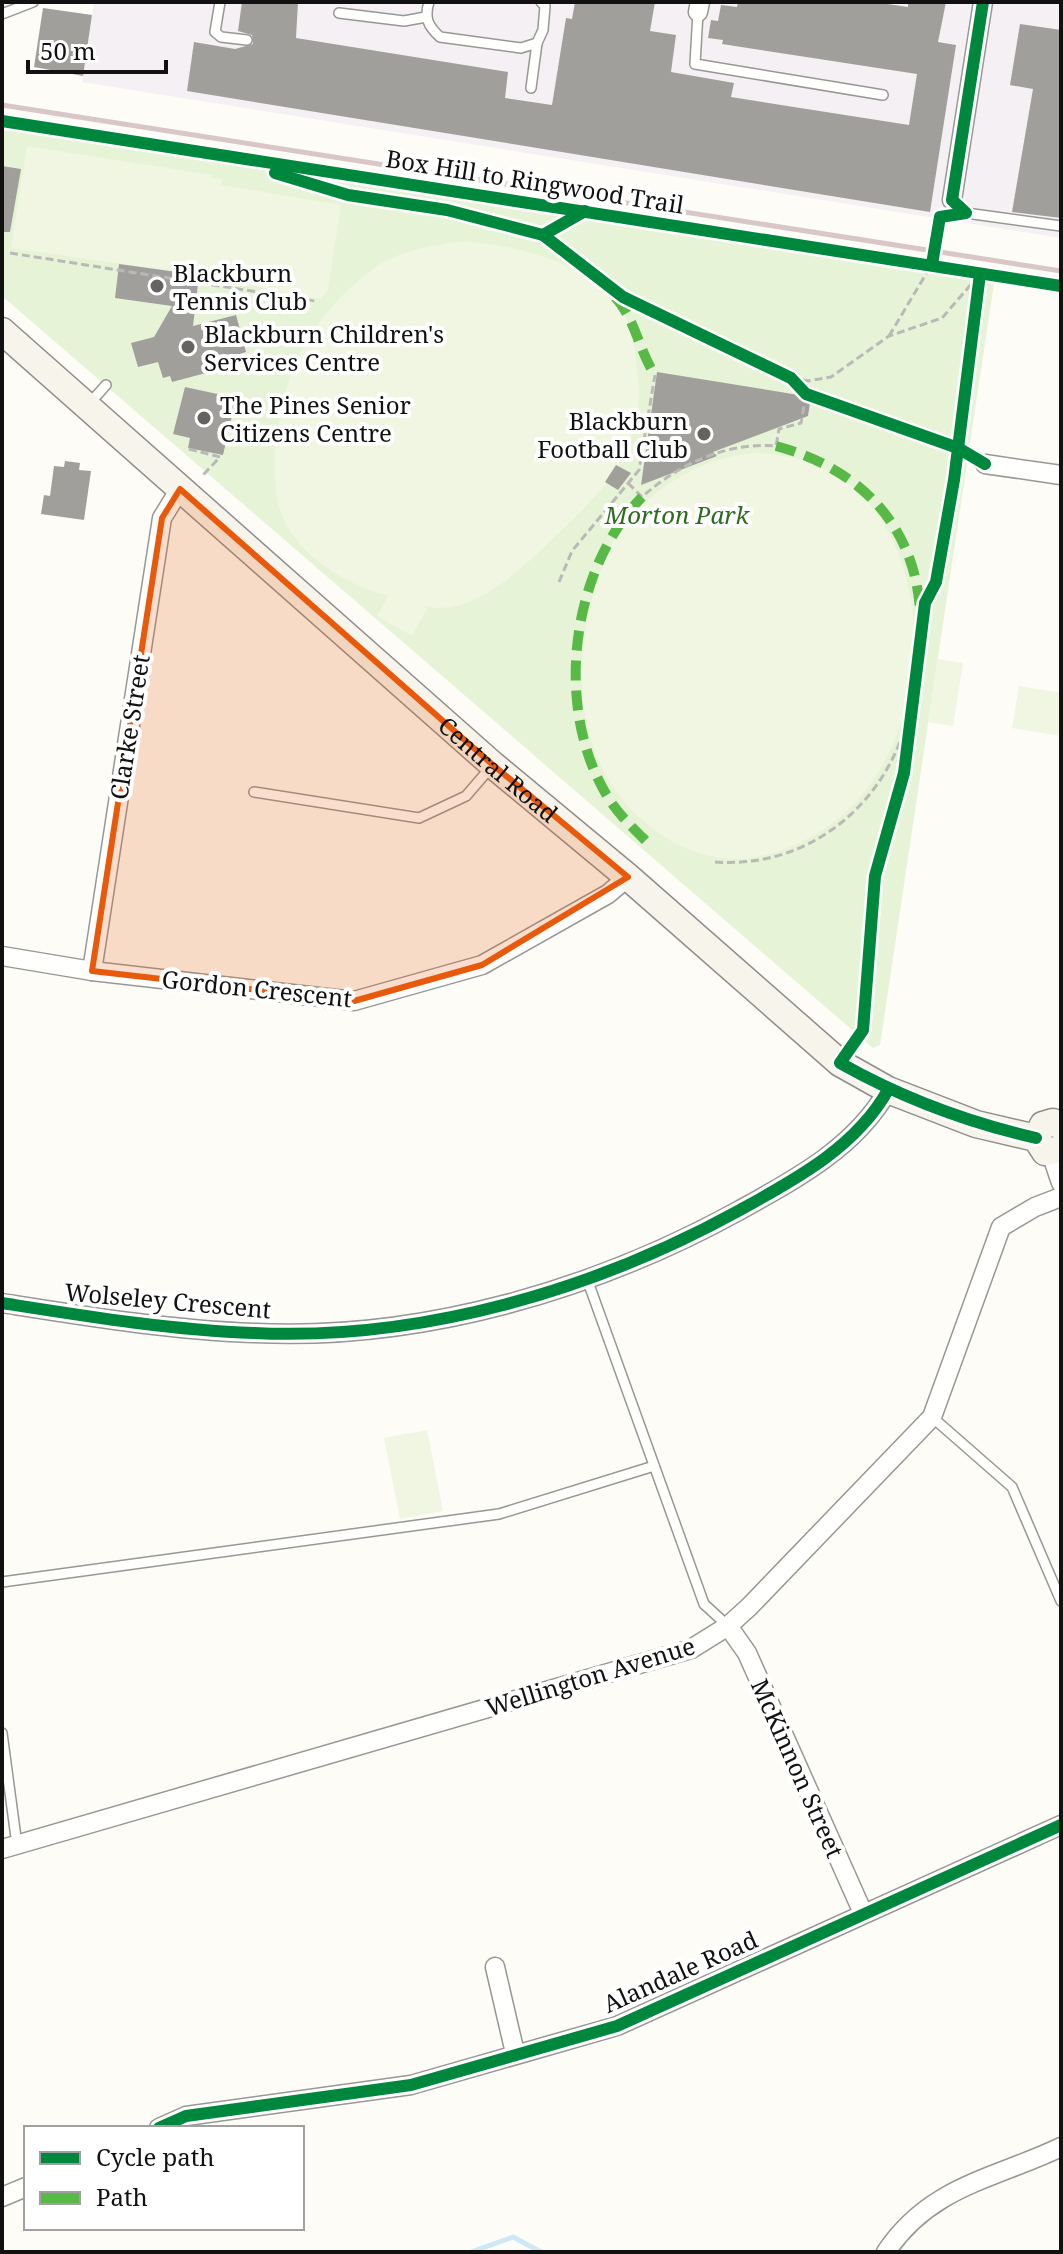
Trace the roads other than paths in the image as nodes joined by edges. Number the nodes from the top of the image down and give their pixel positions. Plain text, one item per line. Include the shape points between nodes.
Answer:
1 (33, 2) edge
2 (220, 2) edge
3 (429, 2) edge
4 (541, 2) edge
5 (983, 2) edge
6 (699, 7) edge
7 (339, 13) dead end
8 (2, 14) edge
9 (426, 17) junction
10 (247, 40) dead end
11 (537, 43) junction
12 (531, 88) dead end
13 (883, 95) dead end
14 (952, 200) joint
15 (1061, 226) edge
16 (2, 331) edge
17 (106, 385) dead end
18 (87, 406) junction
19 (985, 464) dead end
20 (1061, 475) edge
21 (180, 489) junction
22 (493, 765) junction
23 (254, 792) dead end
24 (628, 877) junction
25 (2, 956) edge
26 (92, 971) junction
27 (888, 1090) junction
28 (1061, 1126) edge
29 (1049, 1147) edge
30 (1061, 1183) edge
31 (1061, 1197) edge
32 (587, 1279) junction
33 (2, 1303) edge
34 (932, 1417) junction
35 (654, 1466) junction
36 (2, 1582) edge
37 (1061, 1601) edge
38 (728, 1626) junction
39 (2, 1733) edge
40 (1061, 1825) edge
41 (10, 1847) edge
42 (863, 1913) junction
43 (495, 1967) dead end
44 (515, 2053) junction
45 (164, 2126) edge
46 (1061, 2147) edge
47 (24, 2188) edge
48 (2, 2197) edge
49 (886, 2252) edge

1 - 8 lane
2 - 10 lane via 215,32
3 - 9 lane
4 - 11 lane via 545,16
5 - 14 street
6 - 13 lane via 695,64
7 - 9 lane via 404,21
9 - 11 lane via 440,37 521,48
11 - 12 lane
14 - 15 lane via 966,213
16 - 18 street, Central Road
17 - 18 lane
18 - 21 street, Central Road
19 - 20 street
21 - 22 street, Central Road
21 - 26 street, Clarke Street via 162,518
22 - 23 lane via 466,796 419,818
22 - 24 street, Central Road
24 - 26 street, Gordon Crescent via 608,894 482,965 354,1001
24 - 27 street, Central Road via 840,1063
25 - 26 street, Gordon Crescent
27 - 29 street, Central Road
27 - 32 street, Wolseley Crescent via 858,1133 790,1183 681,1243
28 - 29 street via 1043,1125
29 - 30 street
31 - 34 street, Wellington Avenue via 1001,1227
32 - 33 street, Wolseley Crescent via 545,1295 404,1327 255,1333
32 - 35 lane
34 - 37 lane via 1012,1487
34 - 38 street, Wellington Avenue
35 - 36 lane via 499,1514
35 - 38 lane via 704,1604
38 - 41 street, Wellington Avenue via 691,1649
38 - 42 street, McKinnon Street via 747,1653
39 - 41 lane
40 - 42 street, Alandale Road
42 - 44 street, Alandale Road via 617,2026
43 - 44 street
44 - 45 street, Alandale Road via 411,2085 186,2116
46 - 49 street via 938,2198 903,2227
47 - 48 street

